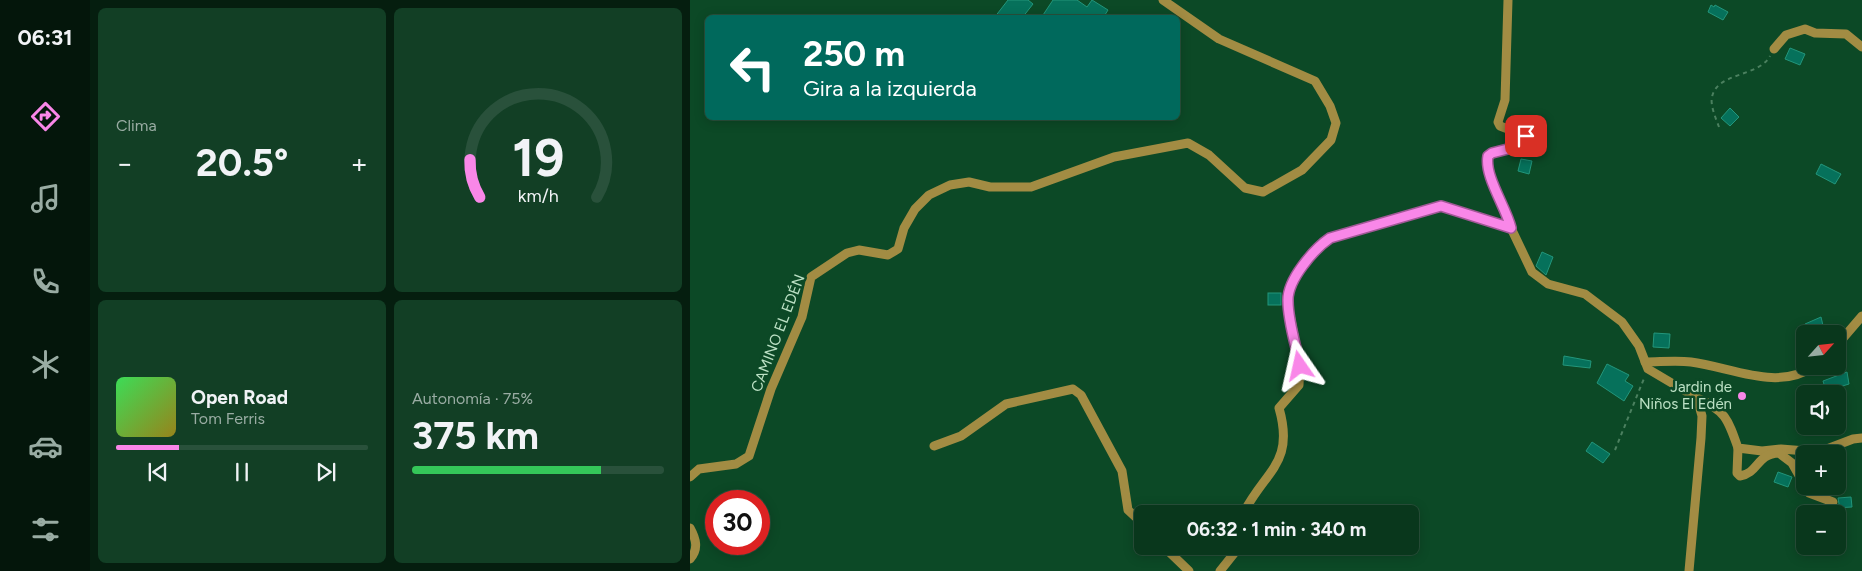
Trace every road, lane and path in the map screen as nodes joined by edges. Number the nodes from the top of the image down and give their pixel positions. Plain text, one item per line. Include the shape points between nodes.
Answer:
1 (1163, 0) edge
2 (1508, 0) edge
3 (1862, 47) edge
4 (1774, 49) joint
5 (1718, 127) dead end
6 (1511, 228) junction
7 (1862, 316) edge
8 (1846, 335) edge
9 (1647, 365) junction
10 (1796, 373) edge
11 (1697, 398) junction
12 (1862, 438) edge
13 (934, 446) dead end
14 (1738, 448) junction
15 (1615, 450) dead end
16 (1796, 470) edge
17 (690, 477) edge
18 (1814, 495) edge
19 (1833, 502) dead end
20 (1250, 505) edge
21 (1134, 516) edge
22 (690, 528) edge
23 (1172, 555) edge
24 (1233, 555) edge
25 (690, 560) edge
26 (1189, 571) edge
27 (1220, 571) edge
28 (1689, 571) edge

1 - 17 street, CAMINO EL EDÉN via 1219,39 1315,81 1336,123 1332,140 1302,170 1263,192 1245,188 1209,155 1188,143 1114,157 1031,187 990,187 969,182 929,195 915,209 904,228 898,249 888,255 859,250 847,252 811,277 802,317 770,390 749,456 736,464 699,469
2 - 6 street via 1505,100 1498,122 1528,140 1527,144 1492,153 1487,163
3 - 4 street via 1846,34 1815,33 1806,29 1786,35
4 - 5 path via 1766,64 1736,74 1714,90 1711,98
6 - 9 street via 1532,272 1548,284 1585,294 1622,322 1639,346
6 - 20 street via 1441,206 1330,238 1318,247 1296,275 1287,299 1300,366 1299,385 1279,408 1285,439 1280,460
7 - 8 street
9 - 10 street via 1689,362 1771,379
9 - 11 street
9 - 15 path
11 - 14 street via 1716,406 1729,422
11 - 28 street via 1702,416
12 - 14 street via 1819,452
13 - 21 street via 961,436 1006,404 1073,389 1081,395 1122,472 1128,510
14 - 16 street via 1737,473 1740,476 1760,463 1763,456 1779,453
18 - 19 street
22 - 25 street via 696,539 695,554
23 - 26 street
24 - 27 street

